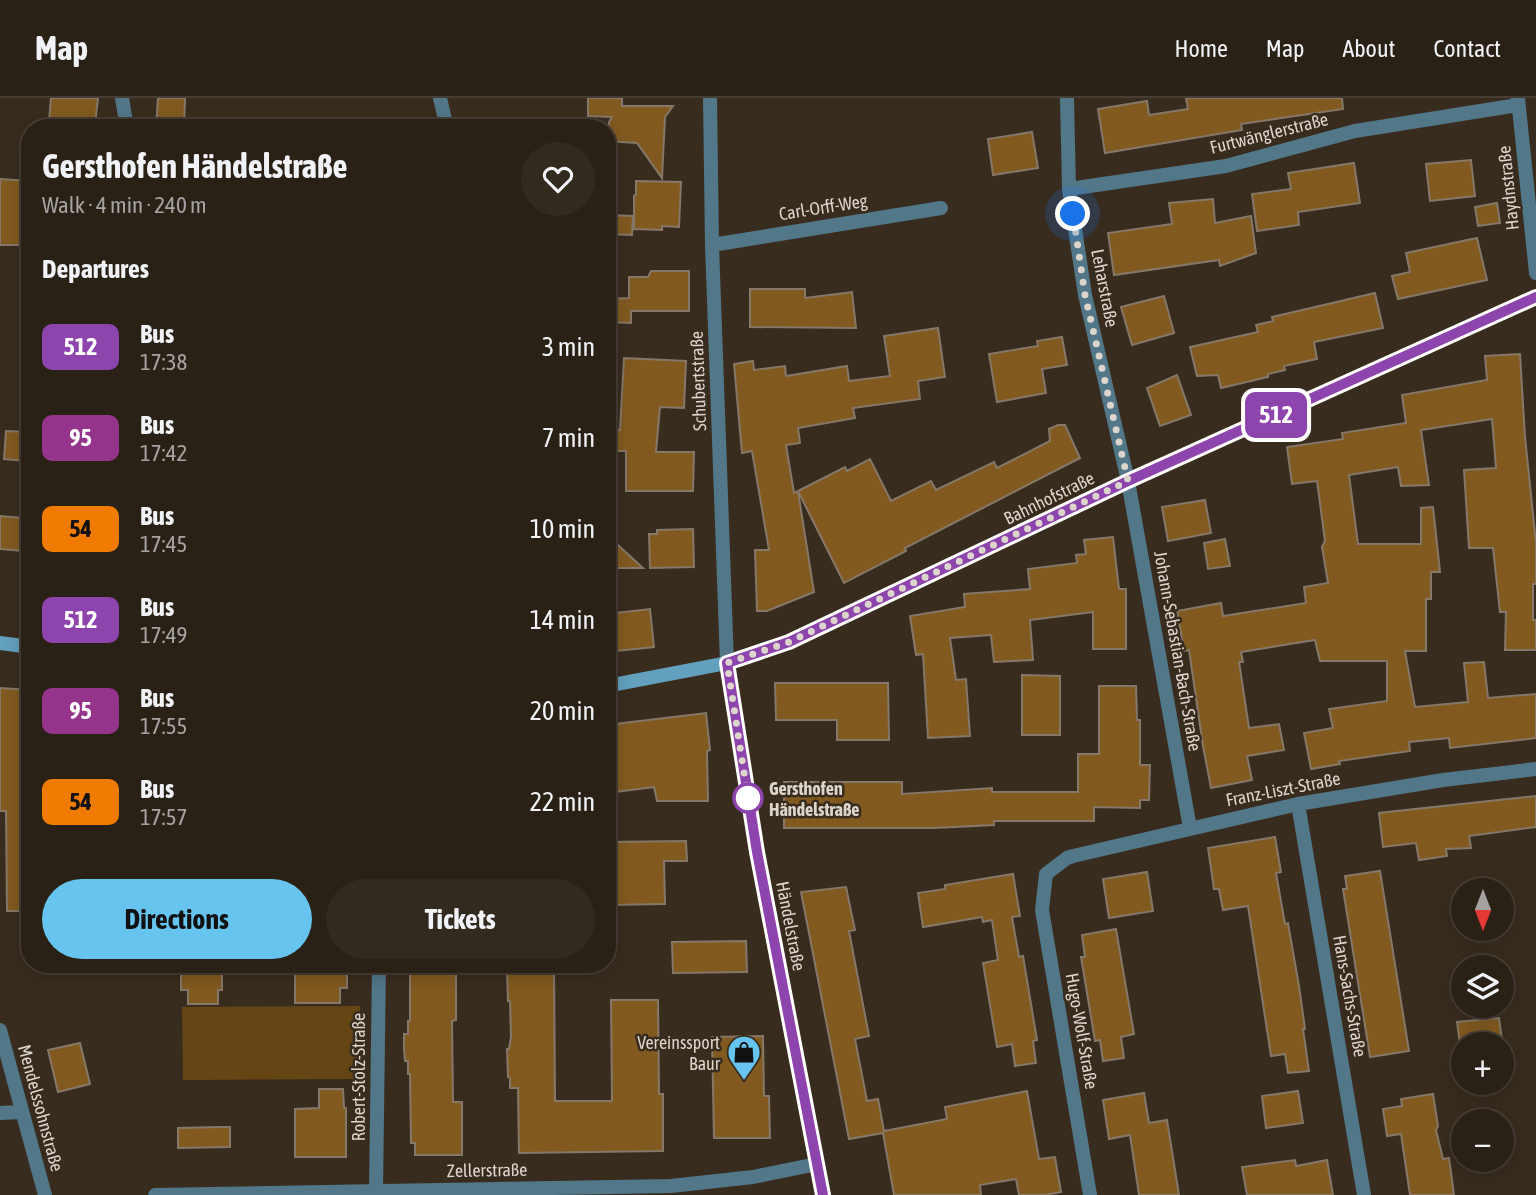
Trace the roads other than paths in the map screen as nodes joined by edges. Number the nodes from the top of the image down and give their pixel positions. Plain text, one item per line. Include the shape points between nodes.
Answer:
1 (122, 98) edge
2 (440, 98) edge
3 (710, 98) edge
4 (1067, 98) edge
5 (1518, 101) edge
6 (126, 119) edge
7 (445, 119) edge
8 (1069, 189) junction
9 (941, 208) dead end
10 (712, 245) junction
11 (1536, 273) edge
12 (1536, 297) edge
13 (1128, 481) junction
14 (0, 643) edge
15 (21, 646) edge
16 (727, 663) junction
17 (616, 684) edge
18 (1536, 769) edge
19 (1298, 804) junction
20 (1190, 828) junction
21 (1046, 874) joint
22 (379, 973) edge
23 (0, 1030) edge
24 (21, 1112) junction
25 (0, 1113) edge
26 (817, 1164) junction
27 (376, 1191) junction
28 (44, 1195) edge
29 (155, 1195) edge
30 (823, 1195) edge
31 (1090, 1195) edge
32 (1364, 1195) edge

1 - 6 street
2 - 7 street
3 - 10 street, Schubertstraße
4 - 8 street, Leharstraße
5 - 8 street, Furtwänglerstraße via 1355,131 1226,166
5 - 11 street, Haydnstraße
8 - 13 street, Leharstraße via 1085,295
9 - 10 street, Carl-Orff-Weg
10 - 16 street, Schubertstraße
12 - 13 main road, Bahnhofstraße
13 - 16 main road, Bahnhofstraße via 789,642
13 - 20 street, Johann-Sebastian-Bach-Straße
14 - 15 main road
16 - 17 main road, Bahnhofstraße
16 - 26 street, Händelstraße via 757,852
18 - 19 street, Franz-Liszt-Straße
19 - 20 street, Franz-Liszt-Straße
19 - 32 street, Hans-Sachs-Straße
20 - 21 street, Franz-Liszt-Straße via 1067,858
21 - 31 street, Hugo-Wolf-Straße via 1042,910
22 - 27 street, Robert-Stolz-Straße
23 - 24 street, Mendelssohnstraße
24 - 25 street
24 - 28 street, Mendelssohnstraße
26 - 27 street, Zellerstraße via 671,1186
26 - 30 street, Händelstraße
27 - 29 street, Zellerstraße

